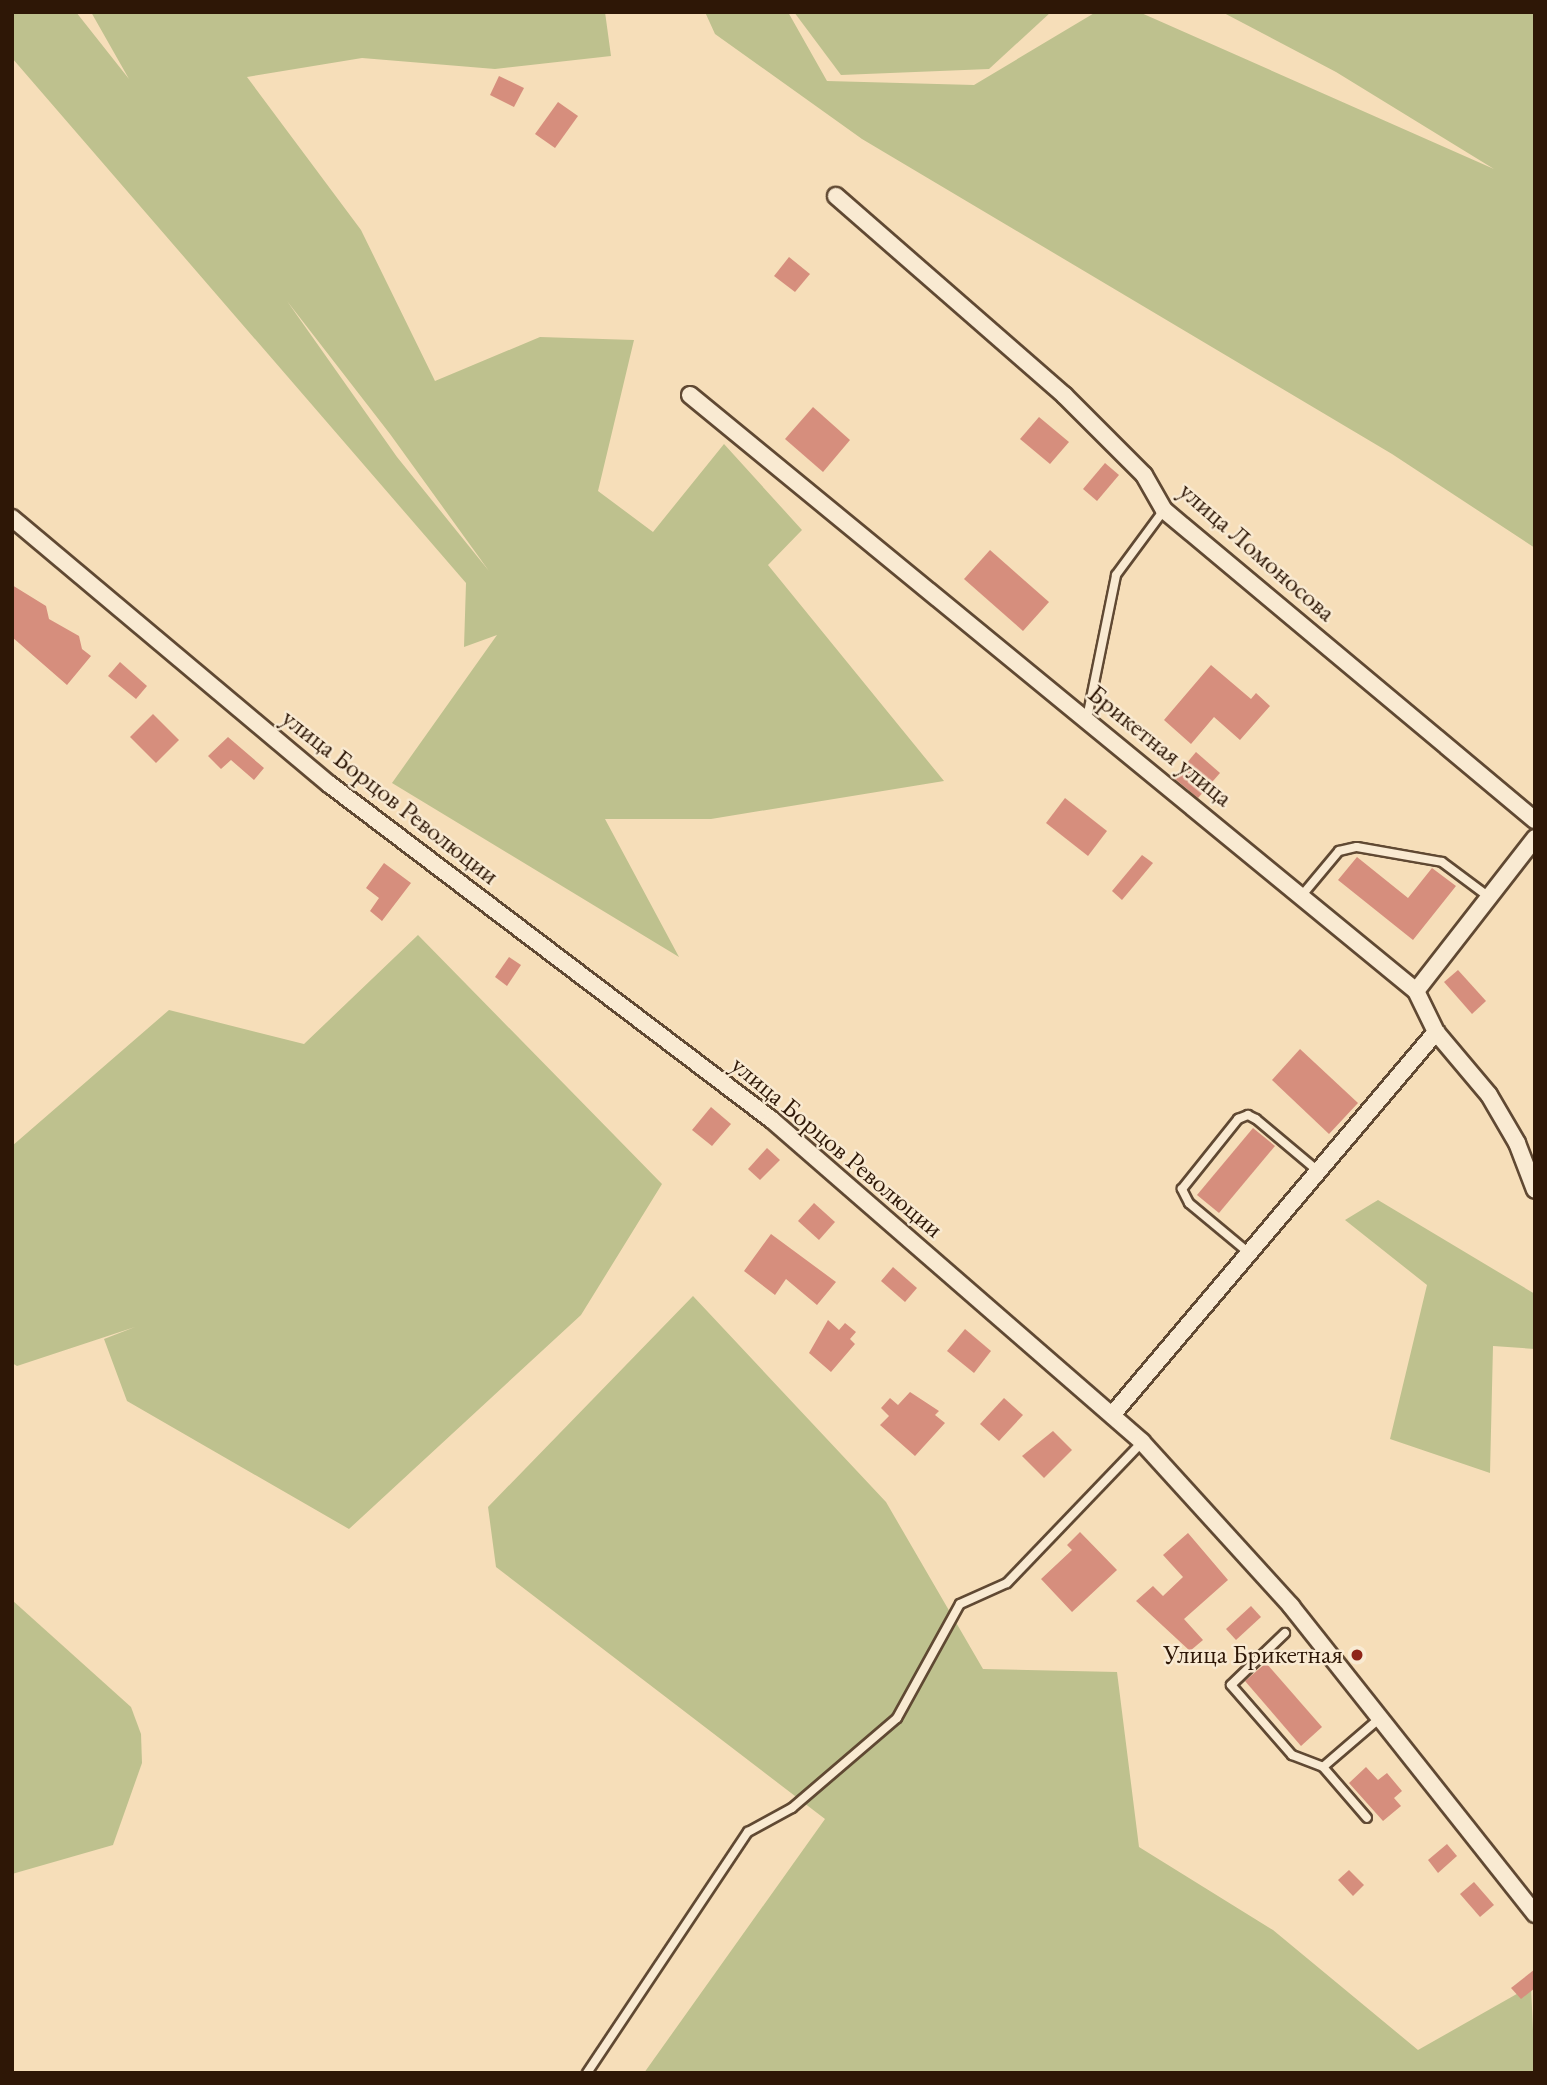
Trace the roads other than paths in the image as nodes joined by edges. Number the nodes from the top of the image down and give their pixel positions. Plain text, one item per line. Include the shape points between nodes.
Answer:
1 (836, 196) dead end
2 (690, 395) dead end
3 (1164, 510) junction
4 (12, 518) edge
5 (1087, 718) junction
6 (1535, 820) edge
7 (1535, 838) edge
8 (1303, 894) junction
9 (1489, 897) junction
10 (1416, 991) junction
11 (1436, 1032) junction
12 (1318, 1171) junction
13 (1535, 1189) edge
14 (1249, 1253) junction
15 (1112, 1415) junction
16 (1142, 1442) junction
17 (1285, 1633) dead end
18 (1380, 1718) junction
19 (1323, 1767) junction
20 (1367, 1818) dead end
21 (1535, 1914) edge
22 (587, 2073) edge

1 - 3 street, улица Ломоносова via 1064,395 1144,475
2 - 5 street, Брикетная улица
3 - 5 lane via 1116,575
3 - 6 street, улица Ломоносова
4 - 15 street, улица Борцов Революции via 329,784 772,1119
5 - 8 street, Брикетная улица
7 - 9 street
8 - 9 lane via 1339,851 1357,847 1442,862
8 - 10 street, Брикетная улица
9 - 10 street
10 - 11 street, Брикетная улица
11 - 12 street
11 - 13 street, Брикетная улица via 1489,1095 1517,1143
12 - 14 street
12 - 14 lane via 1256,1119 1248,1115 1238,1119 1182,1189 1189,1203
14 - 15 street
15 - 16 street, улица Борцов Революции
16 - 18 street, улица Борцов Революции via 1291,1606
16 - 22 lane via 1007,1583 960,1604 897,1718 792,1808 748,1832
17 - 19 lane via 1231,1685 1292,1755
18 - 19 lane
18 - 21 street, улица Борцов Революции
19 - 20 lane

